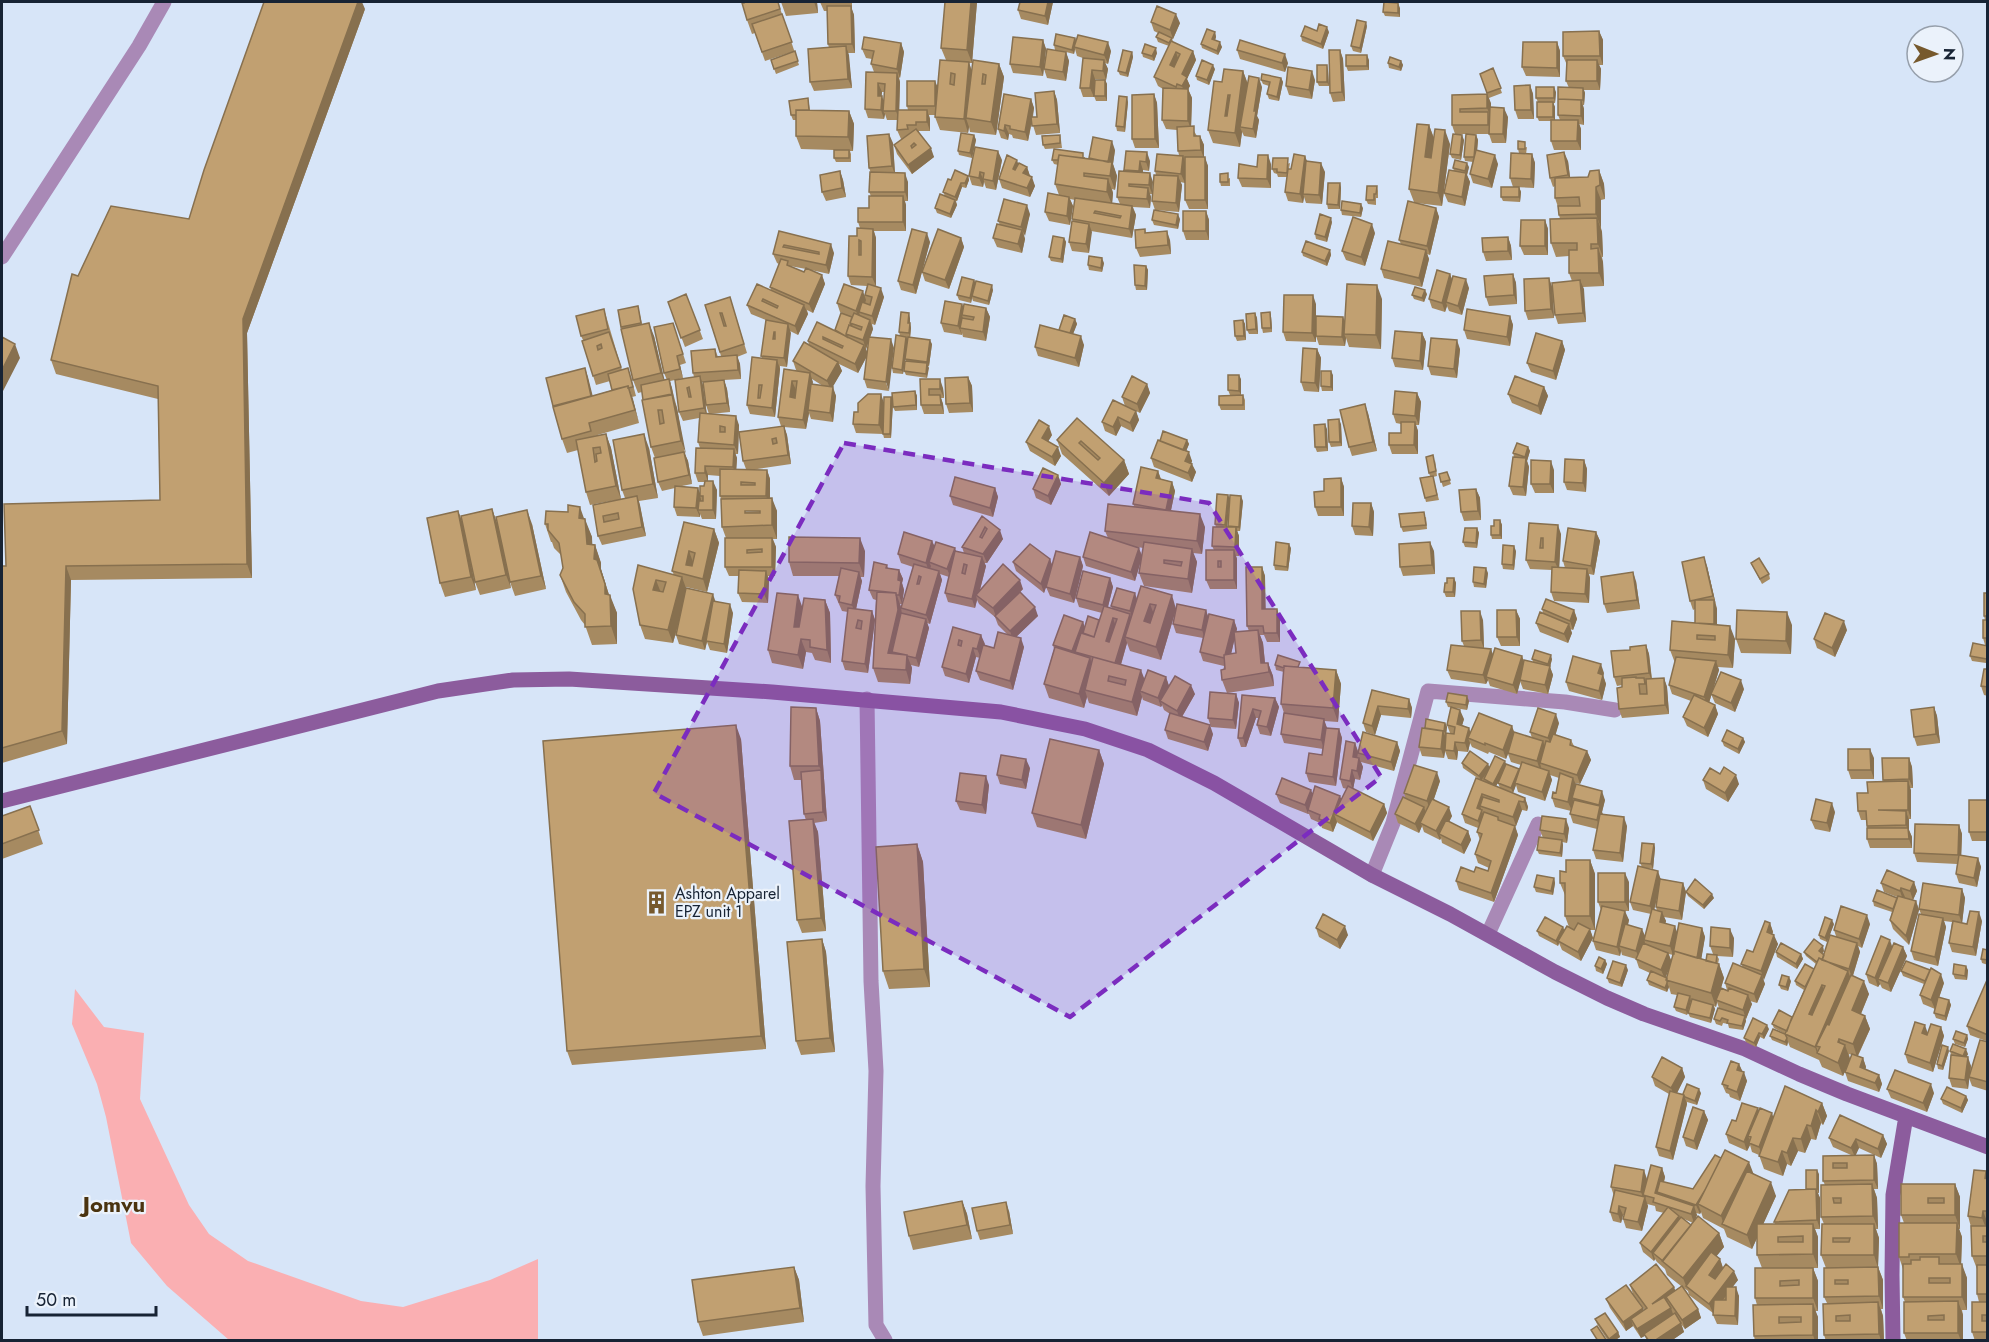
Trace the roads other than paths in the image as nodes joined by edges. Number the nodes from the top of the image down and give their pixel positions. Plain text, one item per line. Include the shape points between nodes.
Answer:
1 (164, 2) edge
2 (2, 257) edge
3 (867, 699) junction
4 (1615, 710) dead end
5 (2, 801) edge
6 (1538, 824) edge
7 (1372, 875) junction
8 (1488, 934) junction
9 (1906, 1116) junction
10 (1988, 1147) edge
11 (885, 1341) edge
12 (1893, 1341) edge

1 - 2 street
3 - 5 main road via 569,679 513,680 428,693
3 - 7 main road via 1001,712 1085,729 1148,750 1214,783
3 - 11 street via 876,1071 876,1325
4 - 7 street via 1566,702 1428,691 1393,823
6 - 8 street
7 - 8 main road
8 - 9 main road via 1555,972 1644,1014 1745,1049
9 - 10 main road
9 - 12 main road via 1893,1195

